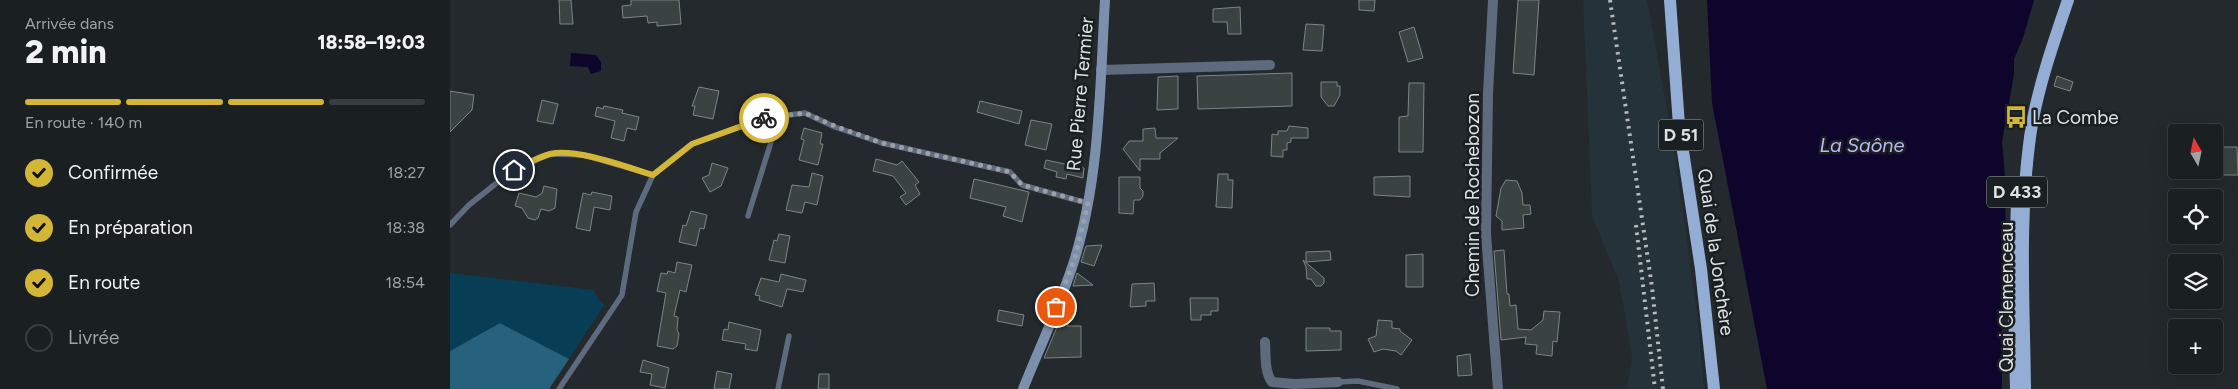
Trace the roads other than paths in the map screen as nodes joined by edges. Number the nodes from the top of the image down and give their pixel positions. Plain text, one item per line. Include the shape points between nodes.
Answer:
1 (1105, 0) edge
2 (1493, 0) edge
3 (1670, 0) edge
4 (2059, 0) edge
5 (2068, 0) edge
6 (1270, 65) dead end
7 (1101, 70) junction
8 (2032, 107) junction
9 (764, 118) junction
10 (653, 175) junction
11 (1088, 203) junction
12 (748, 216) dead end
13 (450, 225) edge
14 (789, 336) dead end
15 (1265, 342) dead end
16 (1338, 382) joint
17 (559, 389) edge
18 (778, 389) edge
19 (1023, 389) edge
20 (1397, 389) edge
21 (1498, 389) edge
22 (1714, 389) edge
23 (2016, 389) edge
24 (2025, 389) edge

1 - 7 street, Rue Pierre Termier
2 - 21 street, Chemin de Rochebozon via 1486,234
3 - 22 main road, Quai de la Jonchère / D 51 via 1679,125 1701,268
4 - 8 main road, Quai Clemenceau / D 433
5 - 8 main road, Quai Clemenceau / D 433
6 - 7 street
7 - 11 street, Rue Pierre Termier
8 - 23 main road, Quai Clemenceau / D 433 via 2020,160 2016,208
8 - 24 main road, Quai Clemenceau / D 433 via 2025,207
9 - 10 lane via 692,144
9 - 11 lane via 805,113 882,143 1010,172 1022,185
9 - 12 lane via 771,142
10 - 13 lane via 584,155 550,154 514,170 469,205
10 - 17 lane via 636,212 622,295
11 - 19 street, Rue Pierre Termier via 1075,258
14 - 18 lane
15 - 16 street via 1266,367 1272,382
16 - 20 lane via 1358,381

